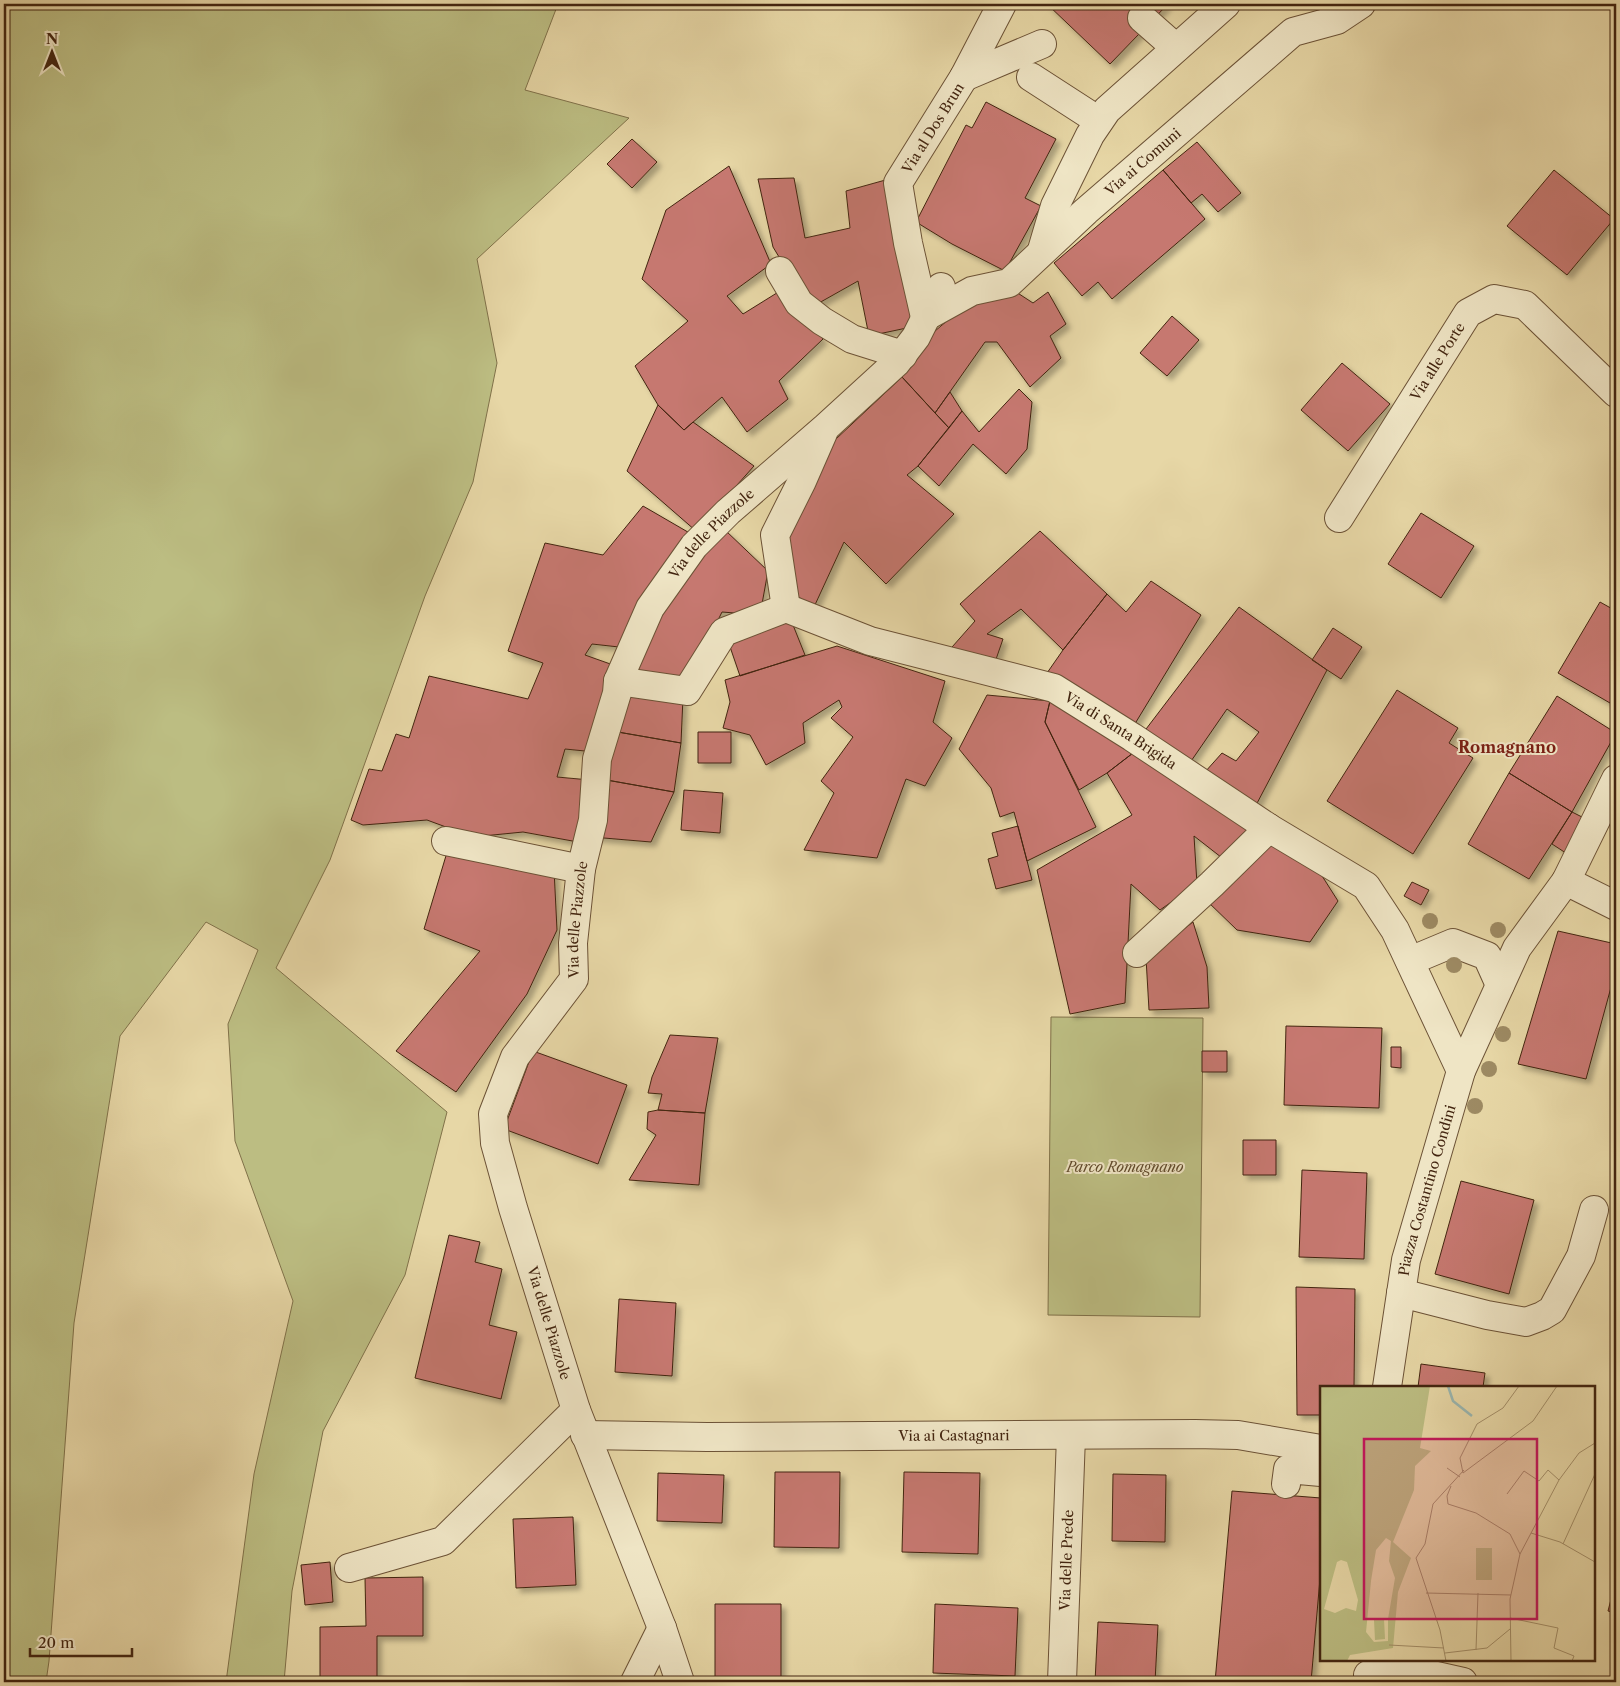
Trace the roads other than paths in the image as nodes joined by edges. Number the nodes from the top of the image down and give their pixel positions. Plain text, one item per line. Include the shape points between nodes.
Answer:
1 (1002, 4) edge
2 (1226, 4) edge
3 (1327, 4) edge
4 (1361, 4) edge
5 (1142, 18) dead end
6 (1293, 32) junction
7 (1042, 44) dead end
8 (1176, 48) junction
9 (964, 77) junction
10 (1031, 77) dead end
11 (1099, 121) junction
12 (1042, 252) junction
13 (780, 271) dead end
14 (941, 287) dead end
15 (925, 318) junction
16 (903, 355) junction
17 (1616, 393) edge
18 (826, 427) junction
19 (1339, 518) dead end
20 (786, 608) junction
21 (618, 681) junction
22 (1616, 779) edge
23 (1269, 828) junction
24 (446, 841) dead end
25 (581, 869) junction
26 (1566, 881) junction
27 (1616, 906) edge
28 (1137, 952) dead end
29 (1410, 961) junction
30 (1500, 985) junction
31 (1461, 1071) junction
32 (1594, 1210) dead end
33 (1400, 1301) junction
34 (1387, 1386) edge
35 (581, 1422) junction
36 (1070, 1436) junction
37 (1320, 1449) edge
38 (1320, 1472) edge
39 (1286, 1484) dead end
40 (350, 1568) dead end
41 (662, 1628) junction
42 (1368, 1672) edge
43 (635, 1682) edge
44 (680, 1682) edge
45 (1062, 1682) edge
46 (1463, 1682) edge

1 - 9 street, Via al Dos Brun
2 - 8 street
3 - 6 street
4 - 6 street, Via ai Comuni via 1337,20
5 - 8 street
6 - 12 street, Via ai Comuni
7 - 9 street
8 - 11 street
9 - 15 street, Via al Dos Brun via 898,183
10 - 11 street
11 - 12 street via 1056,206
12 - 15 street, Via ai Comuni via 1009,283 972,291
13 - 16 street via 799,303 822,322 852,339
14 - 15 street, Via delle Piazzole
15 - 16 street, Via delle Piazzole
16 - 18 street, Via delle Piazzole
17 - 19 street, Via alle Porte via 1525,306 1494,299 1468,313
18 - 20 street via 775,535
18 - 21 street, Via delle Piazzole via 694,546 650,608
20 - 21 street via 724,632 686,691
20 - 23 street, Via di Santa Brigida via 870,641 1054,688
21 - 25 street, Via delle Piazzole via 598,758 593,820
22 - 26 street
23 - 28 street
23 - 29 street, Via di Santa Brigida via 1366,886
24 - 25 street
25 - 35 street, Via delle Piazzole via 573,943 574,979 515,1057 493,1114 494,1143
26 - 27 street
26 - 30 street, Piazza Costantino Condini via 1517,948
29 - 30 street via 1453,943 1487,956
29 - 31 street
30 - 31 street, Piazza Costantino Condini
31 - 33 street, Piazza Costantino Condini via 1406,1260
32 - 33 street via 1581,1256 1552,1310 1542,1316 1526,1322
33 - 34 street, Piazza Costantino Condini
35 - 36 street, Via ai Castagnari via 707,1437
35 - 40 street via 443,1541
35 - 41 street, Via delle Piazzole
36 - 37 street, Via ai Castagnari via 1238,1435
36 - 45 street, Via delle Prede
38 - 39 street via 1288,1470
41 - 43 street
41 - 44 street, Via delle Piazzole
42 - 46 street via 1396,1667

